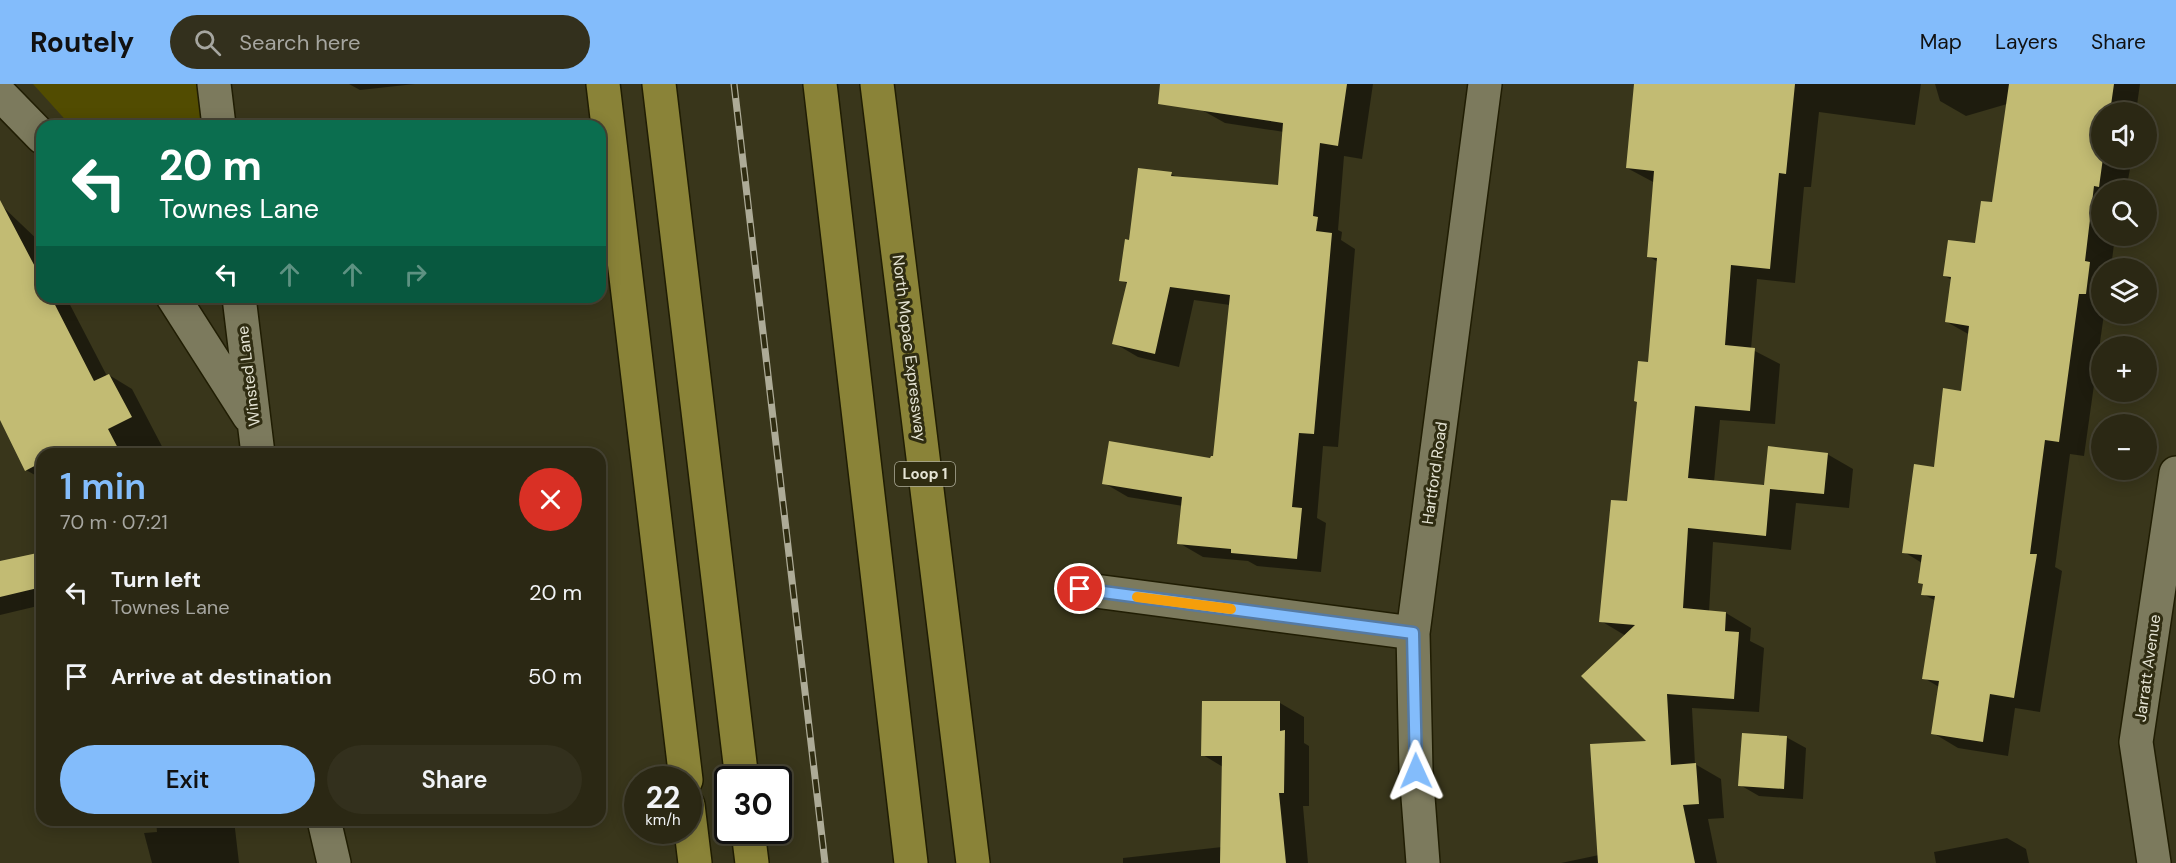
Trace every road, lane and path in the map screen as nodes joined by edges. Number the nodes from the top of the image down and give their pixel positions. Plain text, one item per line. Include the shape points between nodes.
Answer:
1 (214, 84) edge
2 (603, 84) edge
3 (659, 84) edge
4 (819, 84) edge
5 (877, 84) edge
6 (1485, 84) edge
7 (0, 94) edge
8 (218, 120) edge
9 (36, 131) edge
10 (177, 303) edge
11 (240, 303) edge
12 (253, 423) junction
13 (257, 448) edge
14 (2176, 473) edge
15 (1080, 589) dead end
16 (1413, 633) junction
17 (684, 766) edge
18 (740, 766) edge
19 (325, 826) edge
20 (693, 844) edge
21 (750, 844) edge
22 (334, 863) edge
23 (695, 863) edge
24 (752, 863) edge
25 (911, 863) edge
26 (973, 863) edge
27 (1423, 863) edge
28 (2154, 863) edge

1 - 8 street
2 - 17 highway
3 - 18 highway
4 - 25 highway
5 - 26 highway, North Mopac Expressway / Loop 1
6 - 16 street, Hartford Road
7 - 9 street
10 - 12 street
11 - 12 street, Winsted Lane
12 - 13 street, Winsted Lane
14 - 28 street, Jarratt Avenue via 2136,742
15 - 16 street
16 - 27 street, Hartford Road
19 - 22 street
20 - 23 highway
21 - 24 highway

